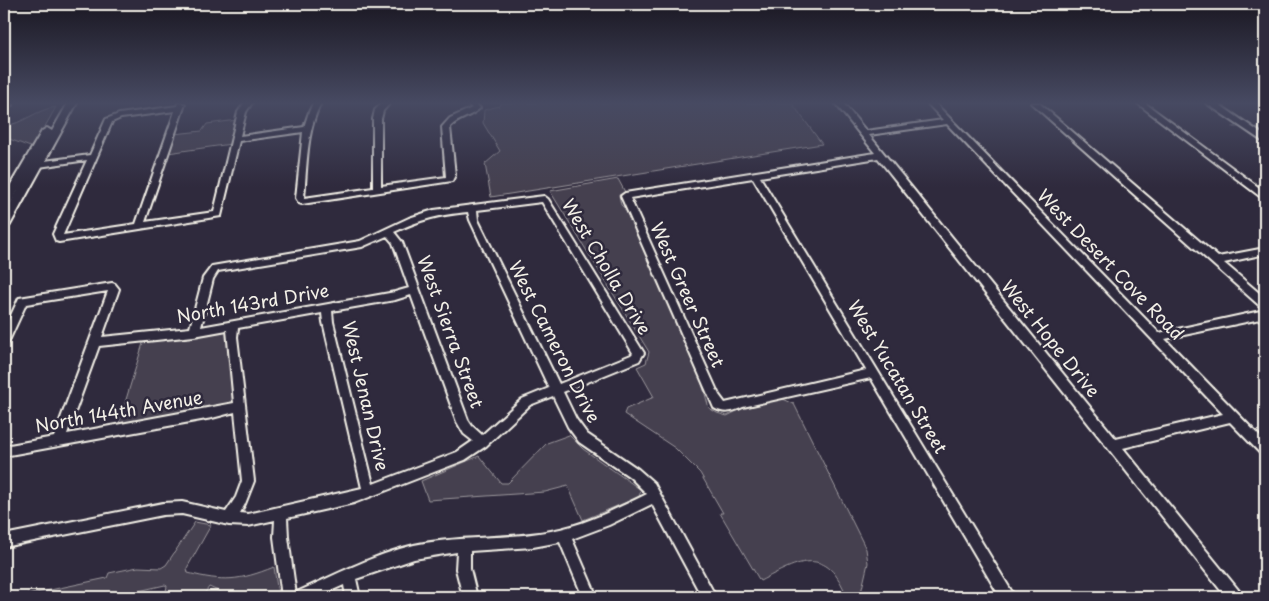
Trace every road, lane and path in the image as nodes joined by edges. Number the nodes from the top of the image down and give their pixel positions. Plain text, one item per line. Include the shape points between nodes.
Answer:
1 (49, 131) edge
2 (54, 131) edge
3 (104, 131) edge
4 (171, 131) edge
5 (238, 131) edge
6 (293, 131) edge
7 (308, 131) edge
8 (377, 131) edge
9 (446, 131) edge
10 (861, 131) edge
11 (883, 131) edge
12 (959, 131) edge
13 (1066, 131) edge
14 (1178, 131) edge
15 (1252, 131) edge
16 (863, 134) junction
17 (236, 139) junction
18 (1265, 140) edge
19 (880, 154) junction
20 (93, 156) junction
21 (33, 164) junction
22 (755, 175) junction
23 (377, 190) junction
24 (1265, 196) edge
25 (4, 205) edge
26 (472, 208) junction
27 (4, 225) edge
28 (139, 227) junction
29 (389, 232) junction
30 (1265, 251) edge
31 (1216, 261) junction
32 (415, 290) junction
33 (1265, 304) edge
34 (327, 308) junction
35 (1265, 314) edge
36 (233, 325) junction
37 (194, 332) junction
38 (1157, 337) junction
39 (4, 340) edge
40 (95, 342) junction
41 (874, 373) junction
42 (556, 389) junction
43 (240, 406) junction
44 (1233, 416) junction
45 (60, 440) junction
46 (482, 442) junction
47 (1113, 445) junction
48 (1265, 450) edge
49 (4, 451) edge
50 (369, 492) junction
51 (656, 496) junction
52 (281, 514) junction
53 (229, 519) junction
54 (564, 536) junction
55 (4, 541) edge
56 (464, 545) junction
57 (349, 577) junction
58 (289, 597) edge
59 (302, 597) edge
60 (353, 597) edge
61 (470, 597) edge
62 (590, 597) edge
63 (709, 597) edge
64 (1008, 597) edge
65 (1235, 597) edge

1 - 21 main road
2 - 21 main road
3 - 20 street
4 - 28 street
5 - 17 street
6 - 17 street
7 - 23 street via 302,201
8 - 23 street
9 - 23 street via 448,178
10 - 16 street, West Hope Drive
11 - 16 street
12 - 38 street, West Desert Cove Road
13 - 31 street
14 - 24 street
15 - 18 main road
16 - 19 street, West Hope Drive
17 - 28 street via 218,214
19 - 22 street
19 - 47 street, West Hope Drive
20 - 21 street
20 - 28 street via 58,234 59,239
21 - 25 main road
21 - 27 main road
22 - 41 street, West Yucatan Street
22 - 41 street, West Greer Street via 625,196 714,400 720,407 728,408
26 - 29 street via 426,215
26 - 42 street, West Cameron Drive via 474,220
26 - 42 street, West Cholla Drive via 544,199 639,353 635,358
29 - 32 street, West Sierra Street via 397,242
29 - 37 street via 362,244 215,268 208,278
30 - 31 street
31 - 33 street
32 - 34 street, North 143rd Drive
32 - 46 street, West Sierra Street via 463,422
34 - 36 street, North 143rd Drive
34 - 50 street, West Jenan Drive
35 - 38 street
36 - 37 street, North 143rd Drive
36 - 43 street
37 - 40 street, North 143rd Drive
38 - 44 street, West Desert Cove Road
39 - 40 street via 23,301 112,287 114,289
40 - 45 street
41 - 64 street, West Yucatan Street
42 - 46 street via 526,402
42 - 51 street, West Cameron Drive via 583,438 634,473
43 - 45 street, North 144th Avenue
43 - 53 street via 248,480
44 - 47 street
44 - 48 street, West Desert Cove Road
45 - 49 street, North 144th Avenue
46 - 50 street via 461,456
47 - 65 street, West Hope Drive
50 - 52 street
51 - 54 street
51 - 63 street, West Cameron Drive
52 - 53 street via 248,520
52 - 58 street
53 - 55 street via 182,508 163,508
54 - 56 street
54 - 62 street
56 - 57 street via 413,552
56 - 61 street via 463,569
57 - 59 street
57 - 60 street

